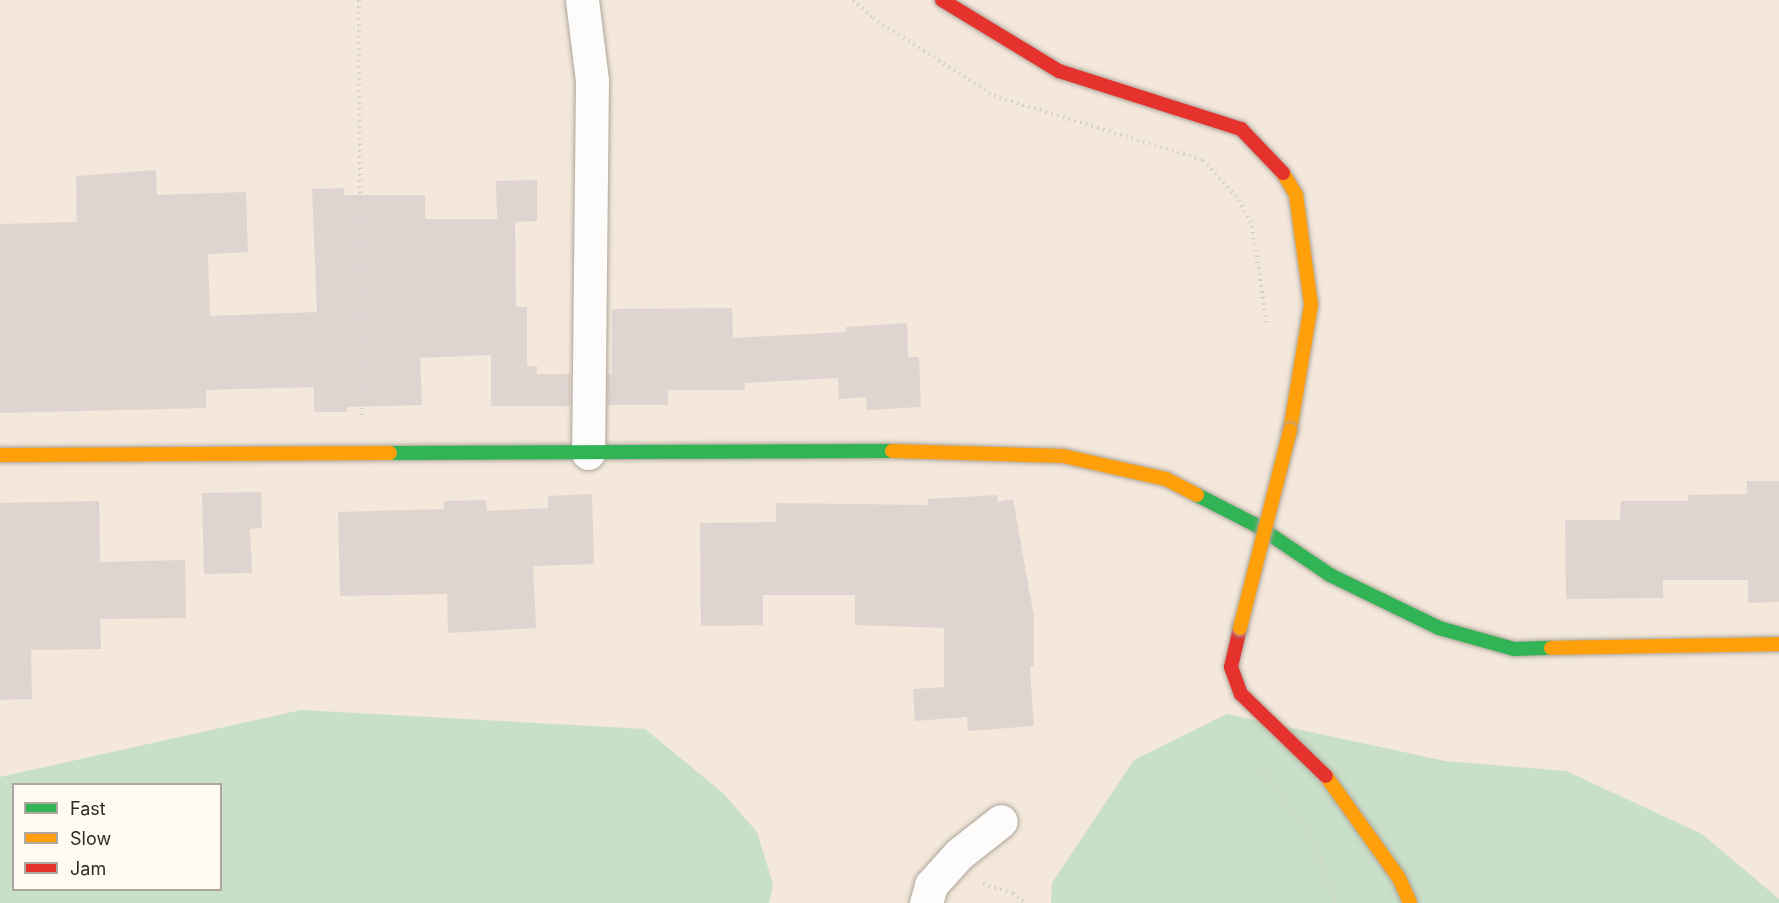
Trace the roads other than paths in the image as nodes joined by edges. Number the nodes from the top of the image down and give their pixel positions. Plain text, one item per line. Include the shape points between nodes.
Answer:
1 (582, 0) edge
2 (942, 0) edge
3 (588, 453) junction
4 (0, 455) edge
5 (1779, 644) edge
6 (1001, 821) dead end
7 (926, 903) edge
8 (1410, 903) edge

1 - 3 street via 591,81
2 - 8 street, bridge via 1059,71 1241,129 1278,165 1296,195 1311,305 1290,430 1231,667 1241,694 1326,776 1399,878
3 - 4 street
3 - 5 street via 964,451 1063,456 1166,480 1256,525 1330,575 1439,628 1514,649
6 - 7 street via 952,862 931,885

